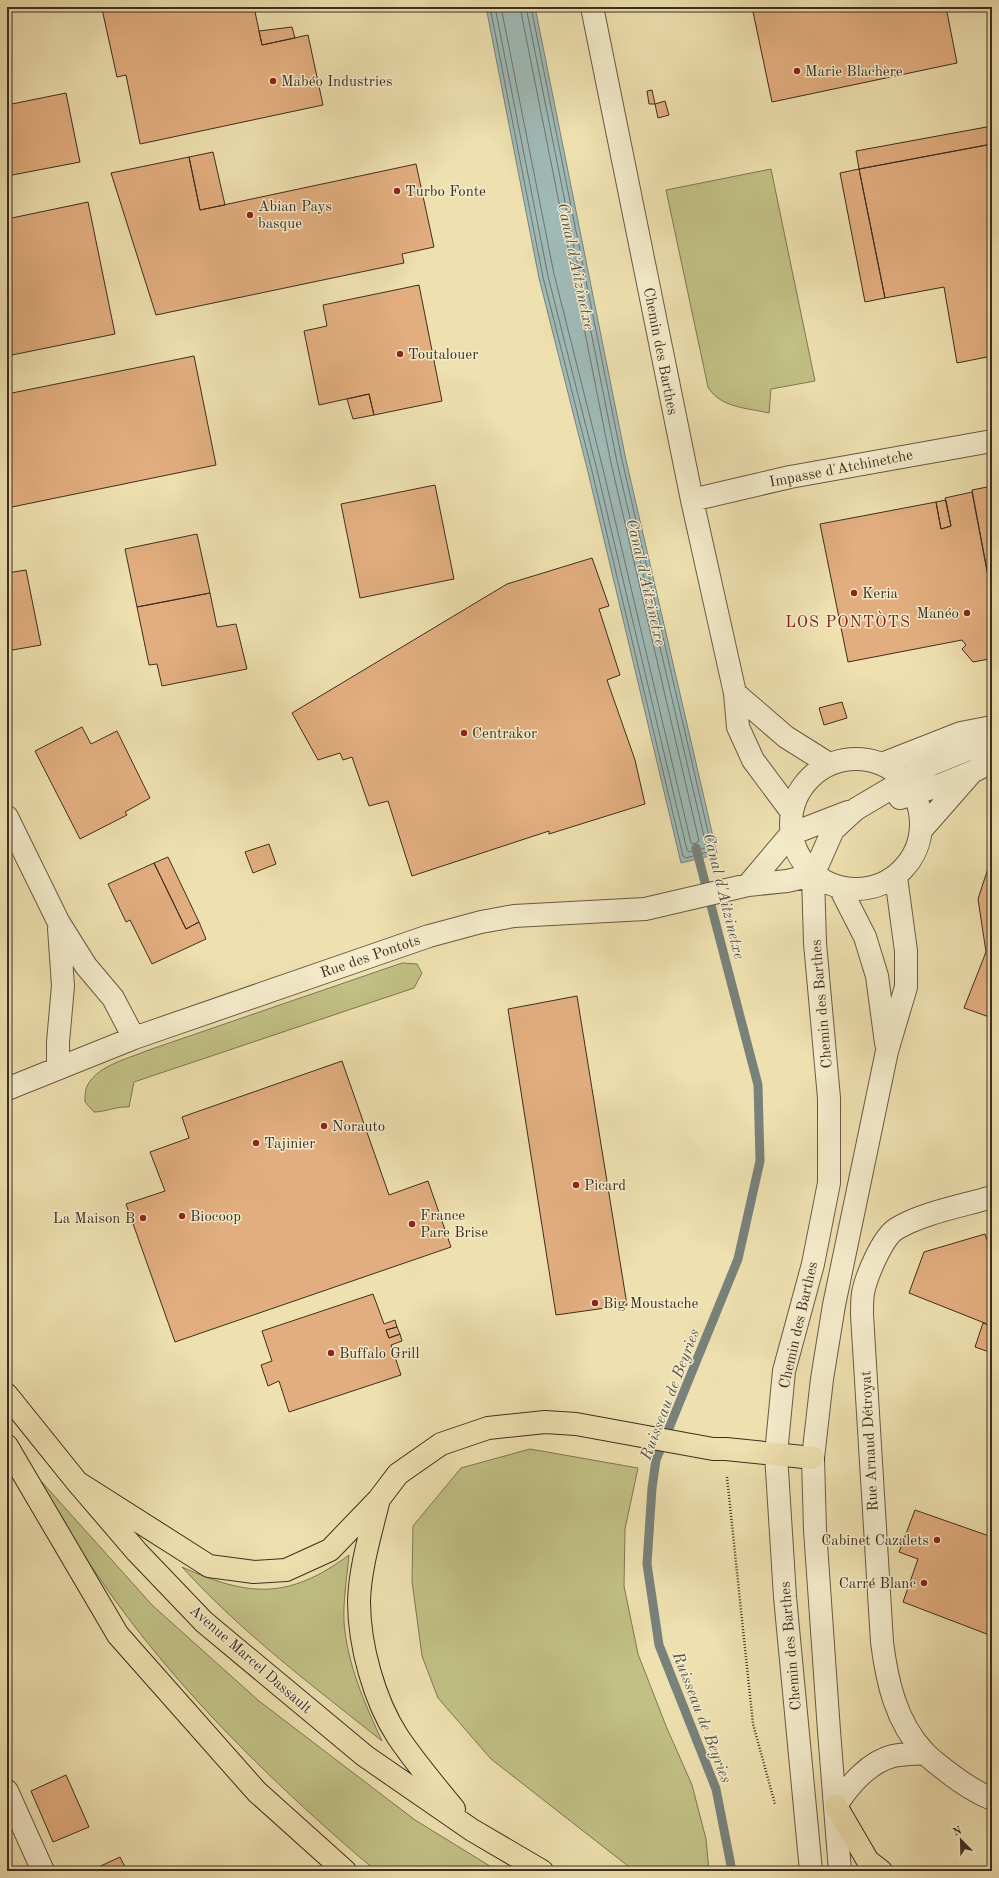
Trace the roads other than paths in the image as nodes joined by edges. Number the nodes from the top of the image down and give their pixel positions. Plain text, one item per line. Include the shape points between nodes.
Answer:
1 (592, 7) edge
2 (992, 441) edge
3 (692, 500) junction
4 (735, 693) junction
5 (992, 727) edge
6 (992, 743) edge
7 (992, 762) edge
8 (829, 764) junction
9 (882, 764) junction
10 (972, 772) junction
11 (910, 787) junction
12 (856, 809) junction
13 (791, 811) junction
14 (7, 817) edge
15 (922, 829) junction
16 (791, 834) junction
17 (813, 875) junction
18 (896, 877) junction
19 (748, 885) junction
20 (840, 888) junction
21 (59, 923) junction
22 (134, 1038) junction
23 (887, 1051) junction
24 (58, 1068) junction
25 (7, 1089) edge
26 (992, 1197) edge
27 (7, 1395) edge
28 (7, 1446) edge
29 (776, 1454) junction
30 (813, 1458) junction
31 (77, 1482) junction
32 (379, 1499) junction
33 (924, 1753) junction
34 (7, 1792) edge
35 (992, 1798) edge
36 (836, 1806) junction
37 (472, 1830) junction
38 (43, 1871) edge
39 (345, 1871) edge
40 (542, 1871) edge
41 (810, 1871) edge
42 (840, 1871) edge
43 (881, 1871) edge

1 - 3 street, Chemin des Barthes
2 - 3 street, Impasse d'Atchinetche via 790,476
3 - 4 street, Chemin des Barthes
4 - 8 street via 786,737
4 - 13 street, Chemin des Barthes via 738,727 753,760
5 - 9 street via 961,734
6 - 11 street via 932,764
7 - 10 street
8 - 9 street via 847,759 864,759
8 - 13 street via 812,776 799,792
9 - 11 street
10 - 11 street
10 - 15 street
11 - 12 street
11 - 15 street via 920,811
12 - 16 street
12 - 17 street via 833,830
13 - 16 street
14 - 21 street
15 - 18 street via 914,856
16 - 17 street via 797,854
16 - 19 street
17 - 19 street, Rue des Pontots
17 - 20 street
17 - 29 street, Chemin des Barthes via 815,943 829,1098 829,1183 813,1264 784,1371
18 - 20 street via 869,889
18 - 23 street, Chemin des Barthes via 906,951 906,987
19 - 22 street, Rue des Pontots via 646,909 514,916 481,922 422,938
20 - 23 street, Chemin des Barthes via 865,937 877,976
21 - 22 street via 86,966 113,998
21 - 24 street via 64,986
22 - 24 street, Rue des Pontots
23 - 30 street, Chemin des Barthes via 834,1305
24 - 25 street, Rue des Pontots
26 - 33 street, Rue Arnaud Détroyat via 919,1219 896,1230 883,1242 863,1293 862,1315 886,1676 907,1731
27 - 31 main road, Avenue Marcel Dassault
28 - 39 main road via 118,1635 257,1792
29 - 30 main road
29 - 32 main road via 720,1449 576,1424 545,1422 488,1428 441,1444 398,1474
29 - 41 street, Chemin des Barthes via 785,1596
30 - 36 street, Chemin des Barthes via 815,1530
31 - 32 main road via 209,1566 254,1572 286,1570 330,1550
31 - 37 main road, Avenue Marcel Dassault via 137,1552 204,1622 365,1756
32 - 37 main road via 363,1567 360,1601 362,1640 375,1691 397,1736
33 - 35 street, Rue Arnaud Détroyat via 955,1778
33 - 36 street via 881,1760 846,1790
34 - 38 street
36 - 42 street, Chemin des Barthes
36 - 43 main road via 868,1861
37 - 40 main road, Avenue Marcel Dassault

